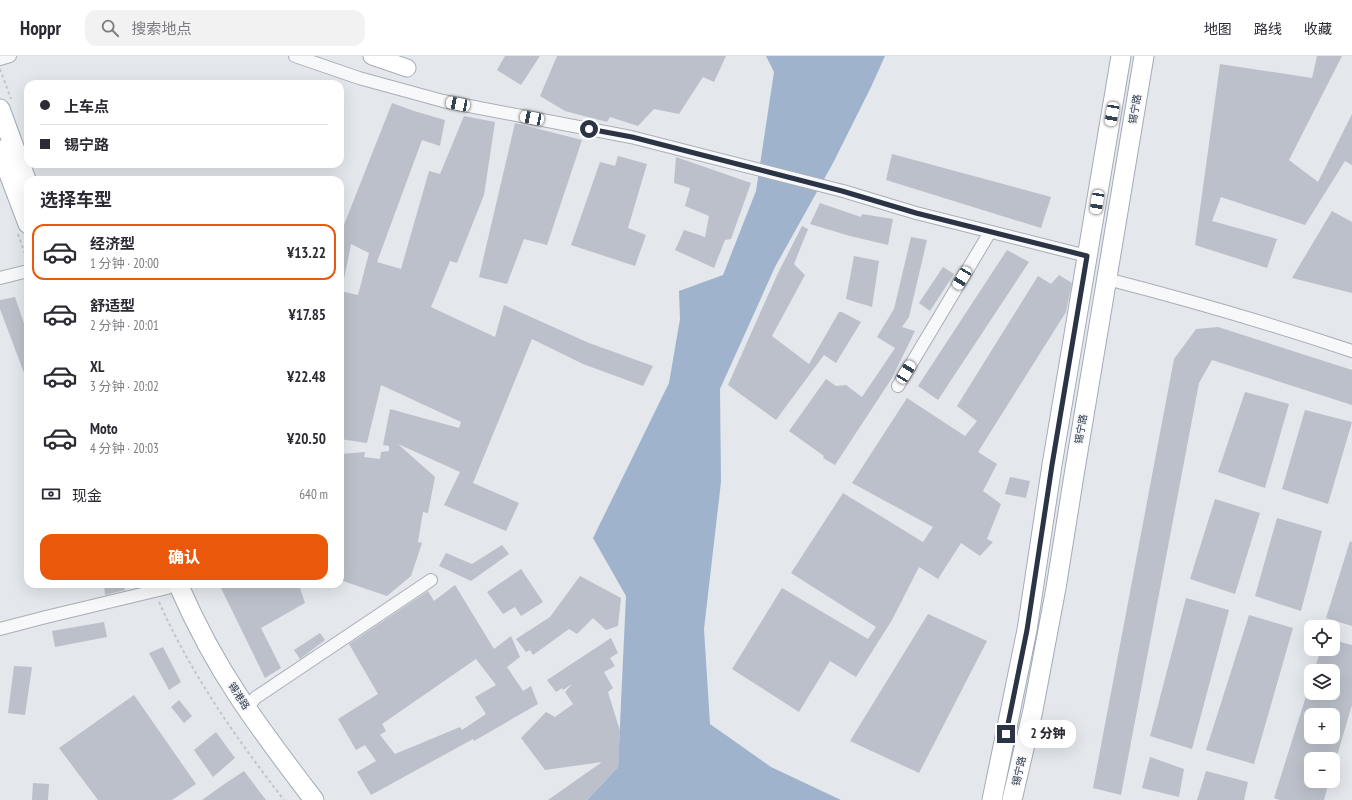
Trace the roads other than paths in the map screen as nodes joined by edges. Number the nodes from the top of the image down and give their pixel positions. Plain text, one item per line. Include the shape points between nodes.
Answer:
1 (10, 56) edge
2 (295, 56) edge
3 (372, 56) edge
4 (1122, 56) edge
5 (1144, 56) edge
6 (0, 59) edge
7 (407, 68) dead end
8 (0, 109) edge
9 (0, 150) edge
10 (25, 176) edge
11 (24, 213) edge
12 (990, 232) junction
13 (1087, 256) junction
14 (24, 272) edge
15 (0, 278) edge
16 (1107, 279) junction
17 (1352, 351) edge
18 (898, 386) dead end
19 (431, 580) dead end
20 (162, 588) edge
21 (167, 588) edge
22 (167, 588) edge
23 (0, 629) edge
24 (247, 709) junction
25 (996, 779) junction
26 (1014, 796) edge
27 (301, 800) edge
28 (314, 800) edge
29 (983, 800) edge
30 (992, 800) edge

1 - 6 street
2 - 12 street via 359,78 443,101 632,137
3 - 7 street
4 - 13 main road, 锡宁路
5 - 16 main road, 锡宁路
8 - 10 main road
9 - 11 main road
12 - 13 street
12 - 18 street
13 - 25 main road, 锡宁路 via 1027,630
14 - 15 street
16 - 17 street via 1274,325
16 - 26 main road, 锡宁路 via 1056,588
19 - 24 street via 255,698
20 - 23 street
21 - 24 main road, 锡港路 via 200,630
22 - 27 main road, 锡港路 via 229,702
24 - 28 main road, 锡港路
25 - 29 main road
25 - 30 main road, 锡宁路

